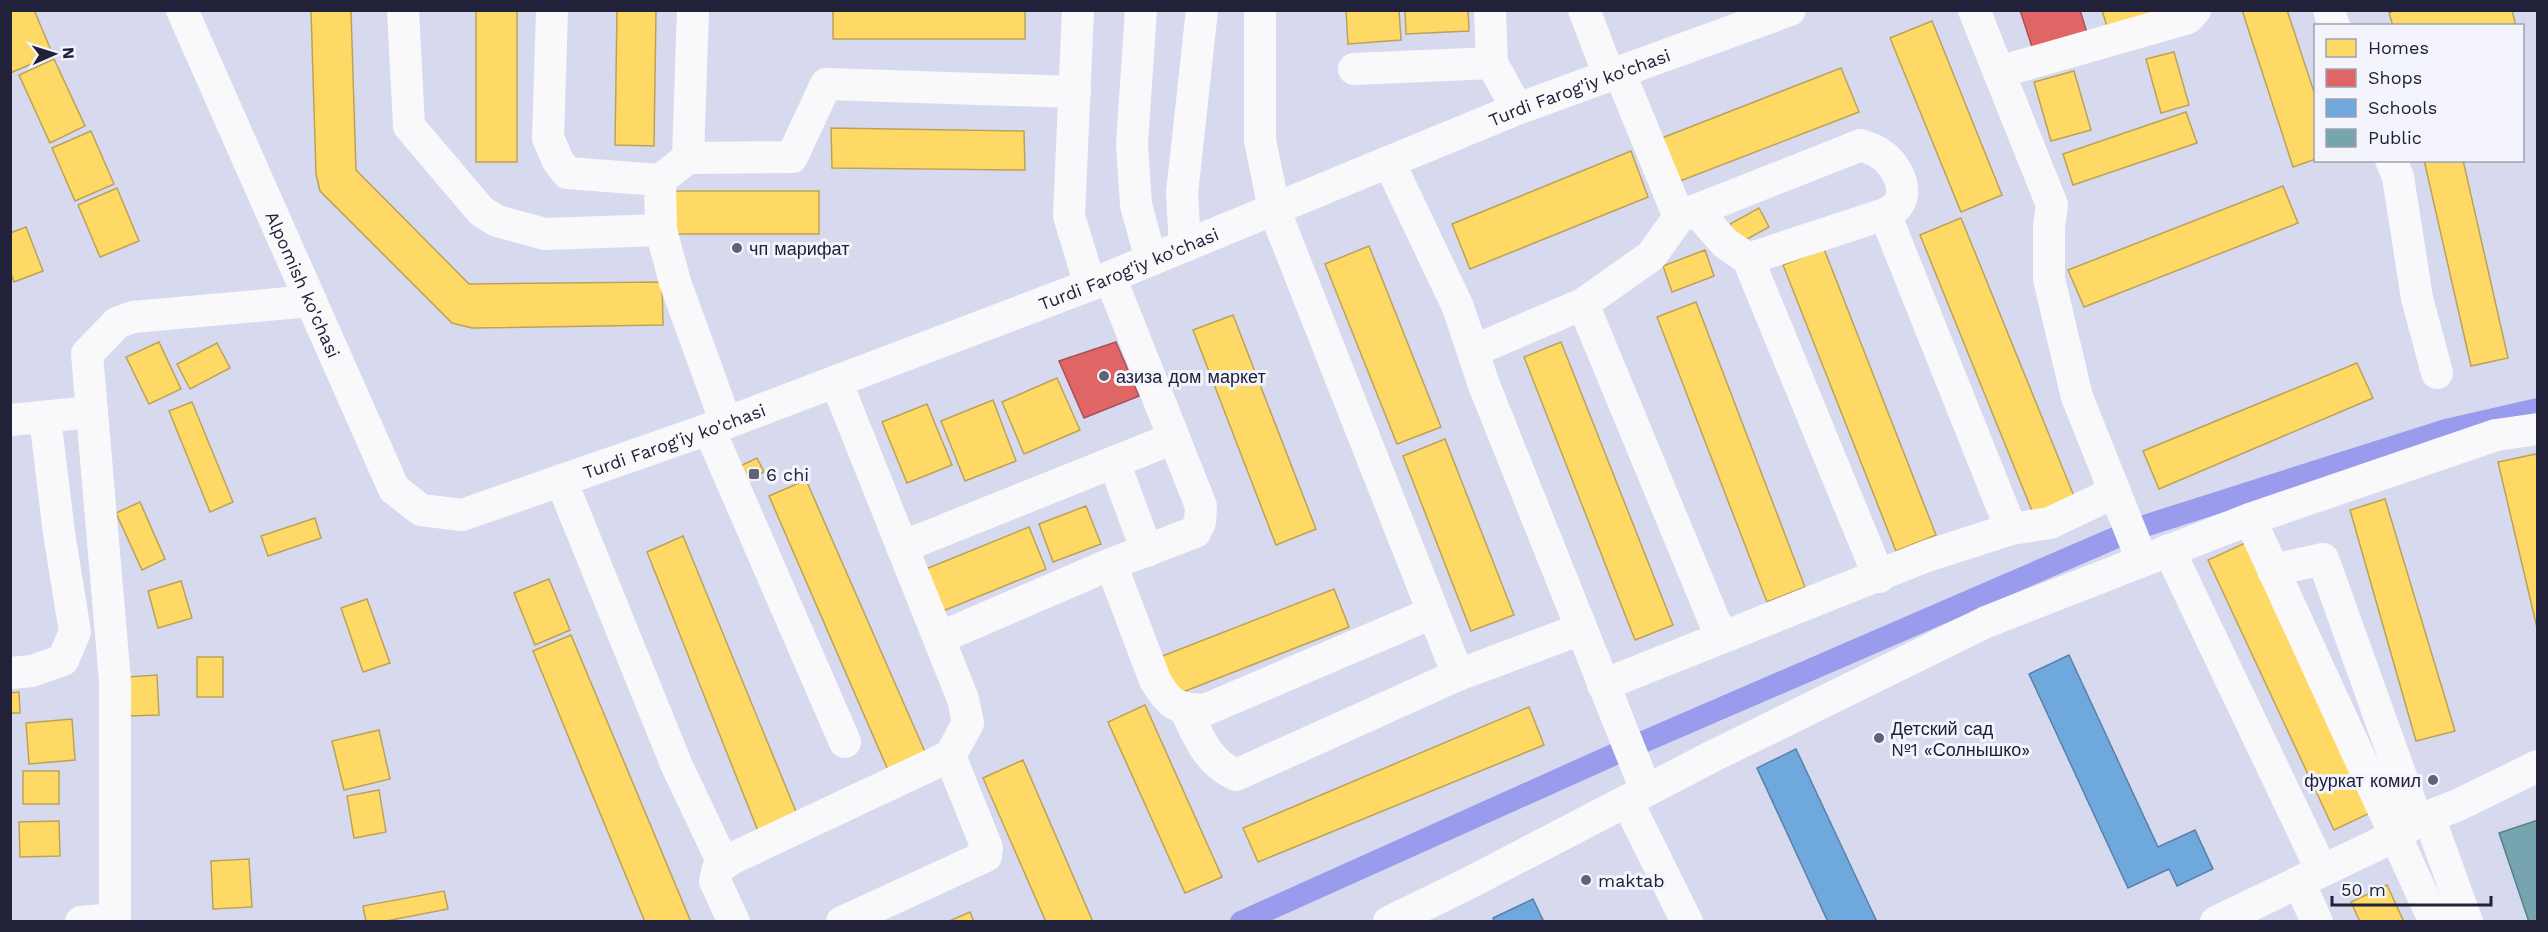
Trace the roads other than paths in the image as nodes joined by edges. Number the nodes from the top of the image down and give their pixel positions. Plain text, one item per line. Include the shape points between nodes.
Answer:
1 (182, 10) edge
2 (403, 10) edge
3 (552, 10) edge
4 (693, 10) edge
5 (1078, 10) edge
6 (1141, 10) edge
7 (1202, 10) edge
8 (1260, 10) edge
9 (1490, 10) edge
10 (1584, 10) edge
11 (1790, 10) edge
12 (1974, 10) edge
13 (2195, 10) edge
14 (1492, 63) junction
15 (1354, 69) dead end
16 (1999, 72) junction
17 (1614, 73) junction
18 (1075, 92) junction
19 (1517, 109) junction
20 (688, 158) junction
21 (1389, 162) junction
22 (2392, 162) edge
23 (660, 180) junction
24 (1274, 209) junction
25 (1688, 214) junction
26 (1885, 214) junction
27 (661, 230) junction
28 (1185, 246) junction
29 (1748, 259) junction
30 (1151, 260) junction
31 (1100, 281) junction
32 (311, 300) junction
33 (1583, 304) junction
34 (1473, 351) junction
35 (2437, 373) dead end
36 (836, 381) junction
37 (92, 412) junction
38 (45, 418) junction
39 (10, 420) edge
40 (718, 426) junction
41 (2538, 429) edge
42 (1174, 438) junction
43 (1114, 462) junction
44 (561, 480) junction
45 (2115, 492) junction
46 (462, 515) joint
47 (2250, 519) junction
48 (2011, 529) junction
49 (2143, 545) junction
50 (902, 547) junction
51 (1147, 551) junction
52 (1111, 564) junction
53 (2273, 570) junction
54 (1880, 577) junction
55 (1432, 613) junction
56 (110, 624) junction
57 (1581, 629) junction
58 (75, 632) junction
59 (1721, 637) junction
60 (939, 638) junction
61 (10, 673) edge
62 (1458, 675) junction
63 (1608, 697) junction
64 (1185, 709) junction
65 (845, 742) dead end
66 (950, 756) junction
67 (2538, 766) edge
68 (1637, 796) junction
69 (2414, 825) junction
70 (730, 859) junction
71 (2310, 877) junction
72 (115, 920) edge
73 (81, 921) edge
74 (734, 921) edge
75 (842, 921) edge
76 (1389, 921) edge
77 (1687, 921) edge
78 (2216, 921) edge
79 (2317, 921) edge
80 (2435, 921) edge
81 (2467, 921) edge

1 - 32 street, Alpomish ko'chasi
2 - 27 street via 409,126 481,211 497,221 545,234
3 - 23 street via 548,138 558,161 567,173
4 - 20 street
5 - 18 street
6 - 30 street via 1132,144 1136,205
7 - 28 street via 1182,193
8 - 24 street via 1260,140
9 - 14 street
10 - 17 street
11 - 17 street, Turdi Farog'iy ko'chasi
12 - 16 street
13 - 16 street via 2188,18
14 - 15 street
14 - 19 street
16 - 45 street via 2052,205 2049,279 2077,396
17 - 19 street, Turdi Farog'iy ko'chasi
17 - 25 street
18 - 20 street via 826,84 792,157
18 - 31 street via 1069,216
19 - 21 street, Turdi Farog'iy ko'chasi
20 - 23 street
21 - 24 street, Turdi Farog'iy ko'chasi
21 - 34 street via 1458,307
22 - 35 street via 2398,177 2417,298
23 - 27 street
24 - 28 street, Turdi Farog'iy ko'chasi
24 - 55 street
25 - 26 street via 1861,145 1894,166 1900,179 1902,193 1897,206
25 - 29 street
25 - 33 street via 1651,256
26 - 29 street
26 - 48 street
27 - 40 street
28 - 30 street, Turdi Farog'iy ko'chasi
29 - 54 street
30 - 31 street, Turdi Farog'iy ko'chasi
31 - 36 street, Turdi Farog'iy ko'chasi
31 - 42 street
32 - 37 street via 133,317 117,323 87,354
32 - 46 street, Alpomish ko'chasi via 394,489 421,510
33 - 34 street
33 - 59 street
34 - 57 street
36 - 40 street, Turdi Farog'iy ko'chasi
36 - 50 street
37 - 38 street
37 - 56 street
38 - 39 street
38 - 58 street
40 - 44 street, Turdi Farog'iy ko'chasi
40 - 65 street
41 - 47 street via 2496,435
42 - 43 street
42 - 51 street via 1201,506 1200,522 1196,532
43 - 50 street
43 - 51 street
44 - 46 street, Turdi Farog'iy ko'chasi
44 - 70 street via 678,766 721,859
45 - 48 street via 2050,523
45 - 49 street
47 - 49 street
47 - 53 street
48 - 54 street via 1927,556
49 - 68 street
49 - 71 street
50 - 60 street
51 - 52 street
52 - 60 street
52 - 64 street via 1155,680 1164,697
53 - 69 street
53 - 69 street via 2323,558
54 - 59 street
55 - 62 street
55 - 64 street via 1205,710
56 - 58 street
56 - 72 street via 115,681
57 - 62 street
57 - 63 street
58 - 61 street via 63,660 32,671
59 - 63 street
60 - 66 street via 963,699 968,723
62 - 64 street via 1236,775 1221,768 1207,754
63 - 68 street
66 - 70 street
66 - 75 street via 987,848 986,856
67 - 69 street
68 - 76 street
68 - 77 street
69 - 71 street
69 - 80 street
69 - 81 street
70 - 74 street via 718,868 715,881
71 - 78 street
71 - 79 street
72 - 73 street

